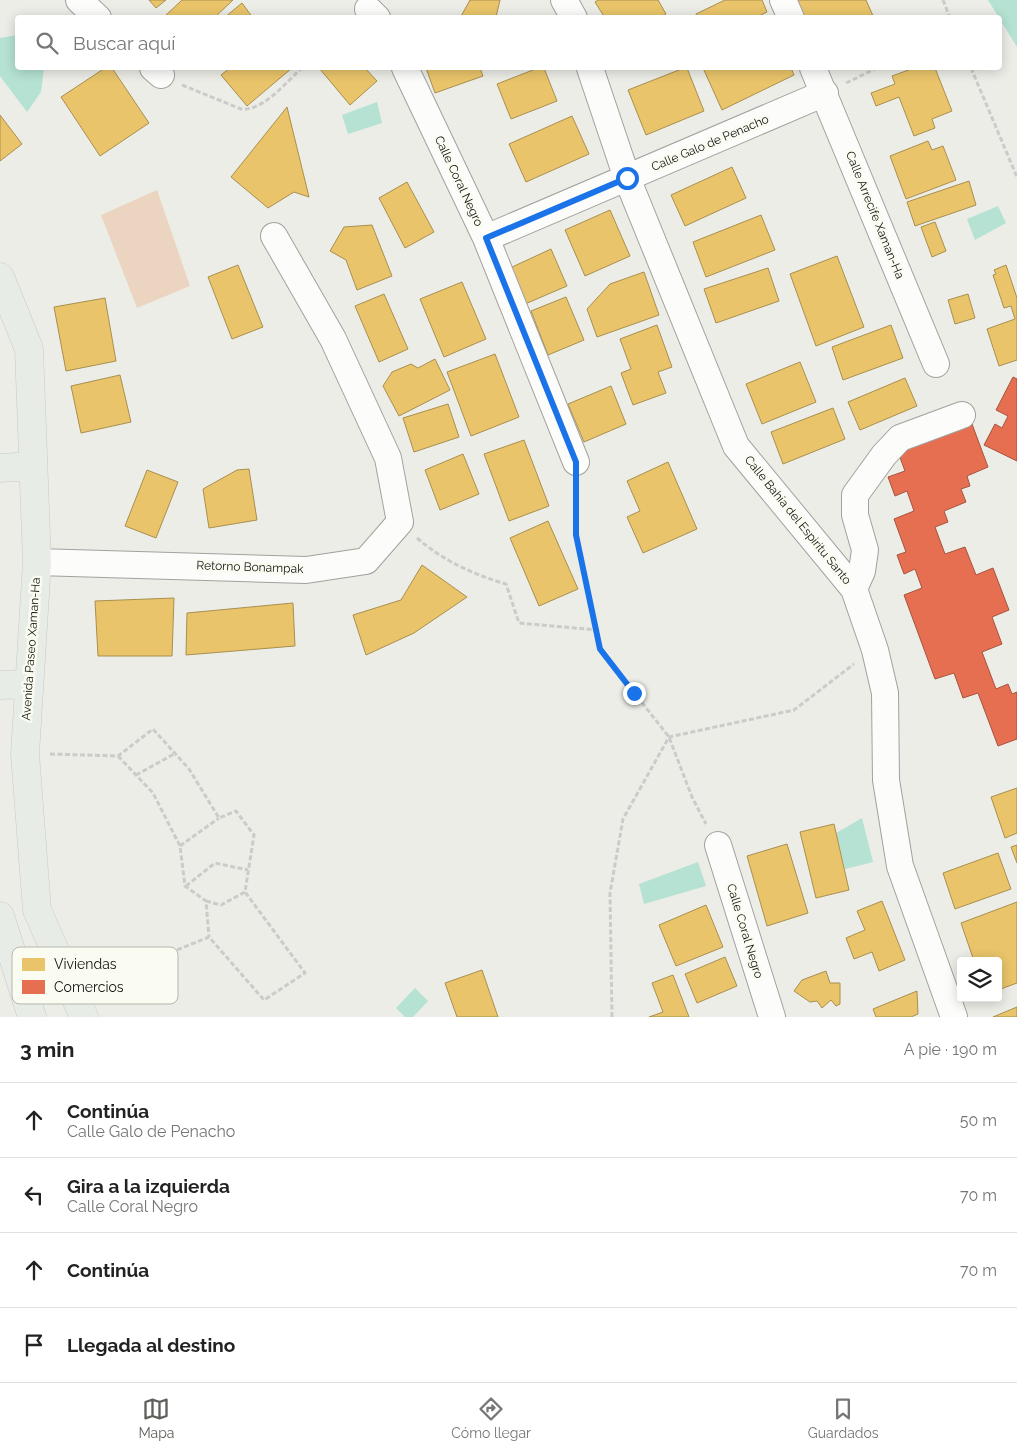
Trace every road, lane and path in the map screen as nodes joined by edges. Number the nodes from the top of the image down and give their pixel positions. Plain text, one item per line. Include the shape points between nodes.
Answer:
1 (79, 0) edge
2 (564, 0) edge
3 (783, 0) edge
4 (943, 0) edge
5 (95, 15) edge
6 (572, 15) edge
7 (790, 15) edge
8 (949, 15) edge
9 (300, 70) edge
10 (406, 70) edge
11 (591, 70) edge
12 (814, 70) edge
13 (873, 70) edge
14 (972, 70) edge
15 (157, 71) edge
16 (825, 93) junction
17 (1017, 177) edge
18 (627, 178) junction
19 (274, 236) dead end
20 (486, 238) junction
21 (0, 277) edge
22 (936, 364) dead end
23 (962, 415) dead end
24 (576, 462) joint
25 (32, 466) junction
26 (0, 468) edge
27 (400, 522) junction
28 (37, 562) junction
29 (854, 589) junction
30 (597, 630) junction
31 (875, 650) junction
32 (0, 684) edge
33 (29, 684) junction
34 (669, 737) junction
35 (25, 754) junction
36 (174, 754) junction
37 (118, 756) junction
38 (136, 775) junction
39 (219, 818) junction
40 (180, 846) junction
41 (718, 846) joint
42 (248, 870) junction
43 (185, 886) junction
44 (244, 892) junction
45 (206, 901) junction
46 (0, 916) edge
47 (209, 937) junction
48 (53, 947) edge
49 (178, 950) edge
50 (12, 954) edge
51 (28, 1004) edge
52 (78, 1004) edge
53 (32, 1017) edge
54 (84, 1017) edge
55 (612, 1017) edge
56 (772, 1017) edge
57 (954, 1017) edge

1 - 5 street
2 - 6 street
3 - 7 street
4 - 8 path
9 - 15 path via 250,110 214,99
10 - 20 street, Calle Coral Negro
11 - 18 street, Calle Bahía del Espiritu Santo
12 - 16 street, Calle Arrecife Xaman-Ha
13 - 16 path
14 - 17 path
16 - 18 street, Calle Galo de Penacho
16 - 22 street, Calle Arrecife Xaman-Ha
18 - 20 street, Calle Galo de Penacho
18 - 29 street, Calle Bahía del Espiritu Santo via 736,446
19 - 27 street via 333,339 388,458
20 - 24 street, Calle Coral Negro
21 - 25 main road, Avenida Paseo Xaman-Ha via 29,349
23 - 29 street via 900,438 884,454 855,495 854,515 865,550 862,572
24 - 30 path via 576,535
25 - 26 main road
25 - 28 main road, Avenida Paseo Xaman-Ha
27 - 28 street, Retorno Bonampak via 366,561 306,570
27 - 30 path via 434,552 472,574 506,584 519,623
28 - 33 main road, Avenida Paseo Xaman-Ha
29 - 31 street, Calle Bahía del Espiritu Santo
30 - 34 path via 600,649
31 - 34 path via 794,710
31 - 57 street, Calle Bahía del Espiritu Santo via 885,693 886,780 900,866
32 - 33 main road
33 - 35 main road, Avenida Paseo Xaman-Ha
34 - 41 path via 692,797
34 - 55 path via 623,819 610,892
35 - 37 path
35 - 48 main road, Avenida Paseo Xaman-Ha via 37,910
36 - 37 path via 153,729
36 - 38 path
36 - 39 path via 189,769
37 - 38 path
38 - 40 path via 153,793
39 - 40 path
39 - 42 path via 236,811 254,835
40 - 43 path
41 - 56 street, Calle Coral Negro
42 - 43 path via 215,863
42 - 44 path
43 - 45 path
44 - 45 path via 221,905
44 - 47 path via 305,973 264,1000
45 - 47 path
46 - 50 main road
47 - 49 path
51 - 53 main road
52 - 54 main road, Avenida Paseo Xaman-Ha

